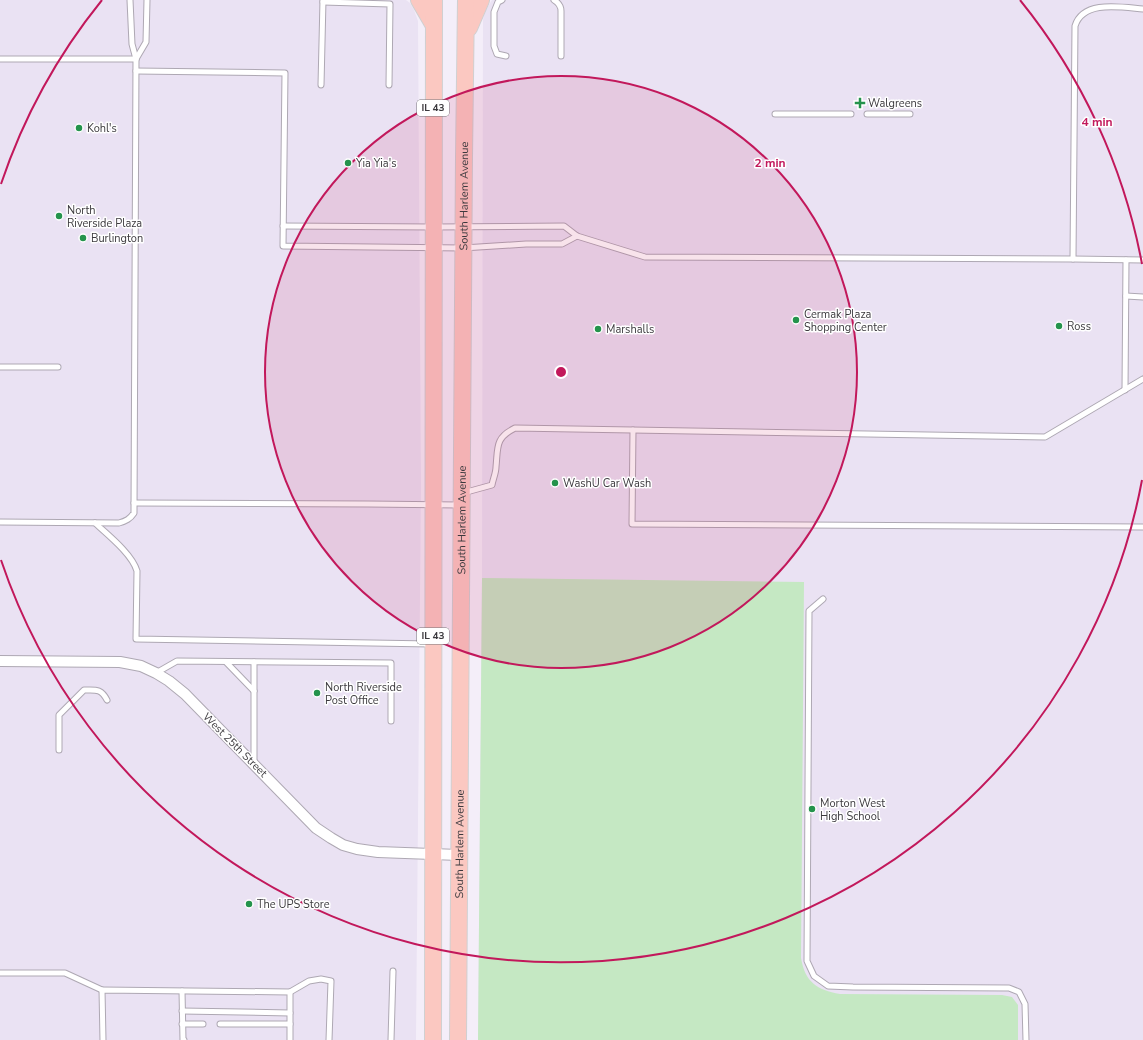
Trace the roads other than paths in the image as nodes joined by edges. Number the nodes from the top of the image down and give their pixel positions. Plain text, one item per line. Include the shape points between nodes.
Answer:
1 (130, 0) edge
2 (147, 0) edge
3 (418, 0) edge
4 (434, 0) edge
5 (466, 0) edge
6 (481, 0) edge
7 (502, 0) edge
8 (554, 0) edge
9 (323, 1) edge
10 (1143, 9) edge
11 (434, 26) junction
12 (466, 37) junction
13 (506, 56) dead end
14 (561, 56) dead end
15 (0, 59) edge
16 (136, 59) junction
17 (136, 71) junction
18 (321, 84) dead end
19 (389, 85) dead end
20 (775, 114) dead end
21 (851, 114) dead end
22 (867, 114) dead end
23 (910, 114) dead end
24 (283, 226) junction
25 (433, 227) junction
26 (463, 227) junction
27 (577, 236) junction
28 (433, 248) junction
29 (463, 248) junction
30 (1073, 259) junction
31 (1126, 260) junction
32 (1143, 260) edge
33 (1126, 296) junction
34 (1143, 297) edge
35 (0, 367) edge
36 (58, 367) dead end
37 (1143, 379) edge
38 (1126, 390) junction
39 (633, 430) junction
40 (462, 499) junction
41 (134, 503) junction
42 (433, 505) junction
43 (0, 522) edge
44 (95, 522) junction
45 (1143, 527) edge
46 (824, 600) dead end
47 (433, 644) junction
48 (0, 661) edge
49 (226, 662) junction
50 (254, 662) junction
51 (156, 673) junction
52 (254, 691) junction
53 (107, 700) dead end
54 (392, 720) dead end
55 (59, 750) dead end
56 (254, 764) junction
57 (432, 854) junction
58 (459, 855) junction
59 (393, 970) dead end
60 (0, 973) edge
61 (102, 990) junction
62 (182, 991) junction
63 (290, 992) junction
64 (182, 1011) junction
65 (290, 1012) junction
66 (182, 1024) junction
67 (203, 1024) dead end
68 (220, 1024) dead end
69 (290, 1024) junction
70 (103, 1040) edge
71 (183, 1040) edge
72 (290, 1040) edge
73 (329, 1040) edge
74 (391, 1040) edge
75 (433, 1040) edge
76 (458, 1040) edge
77 (1026, 1040) edge

1 - 16 lane via 132,44
2 - 16 lane via 146,42
3 - 11 main road
4 - 11 main road, IL 43
5 - 12 main road, South Harlem Avenue / IL 43
6 - 12 main road
7 - 13 lane via 498,2 494,12 494,46 497,54
8 - 14 lane via 562,11
9 - 18 lane
9 - 19 lane via 390,4
10 - 30 lane via 1100,5 1080,14 1076,20
11 - 25 main road, IL 43
12 - 26 main road, South Harlem Avenue / IL 43
15 - 16 lane
16 - 17 lane
17 - 24 lane via 285,73
17 - 41 lane
20 - 21 lane
22 - 23 lane
24 - 25 lane
24 - 28 lane via 283,246
25 - 26 lane
25 - 28 main road, IL 43
26 - 27 lane via 564,226
26 - 29 main road, South Harlem Avenue / IL 43
27 - 29 lane via 562,244
27 - 30 lane via 645,257
28 - 29 lane
28 - 42 main road, IL 43
29 - 40 main road, South Harlem Avenue / IL 43
30 - 31 lane
31 - 32 lane
31 - 33 lane
33 - 34 lane
33 - 38 lane
35 - 36 lane
37 - 38 lane
38 - 39 lane via 1045,437
39 - 40 lane via 515,428 505,433 498,444 492,485
39 - 45 lane via 632,524
40 - 42 lane
40 - 58 main road, South Harlem Avenue / IL 43
41 - 42 lane
41 - 44 lane via 134,513 125,522
42 - 47 main road, IL 43
43 - 44 lane
44 - 47 lane via 135,565 136,638
46 - 77 lane via 809,611 807,960 814,976 828,986 1009,988 1019,992 1025,1004
47 - 57 main road, IL 43
48 - 51 street, West 25th Street via 120,662 141,666
49 - 50 lane
49 - 51 lane via 177,661
49 - 52 lane
50 - 52 lane
50 - 54 lane via 391,663
51 - 56 street, West 25th Street via 185,694
52 - 56 lane
53 - 55 lane via 101,691 84,690 59,715
56 - 57 street, West 25th Street via 316,828 331,838 357,849
57 - 58 street, West 25th Street
57 - 75 main road, IL 43
58 - 76 main road, South Harlem Avenue / IL 43
59 - 74 lane
60 - 61 lane via 65,973
61 - 62 lane
61 - 70 lane
62 - 63 lane
62 - 64 lane
63 - 65 lane
63 - 73 lane via 309,981 321,979 331,982
64 - 65 lane
64 - 66 lane
65 - 69 lane
66 - 67 lane
66 - 71 lane
68 - 69 lane
69 - 72 lane

